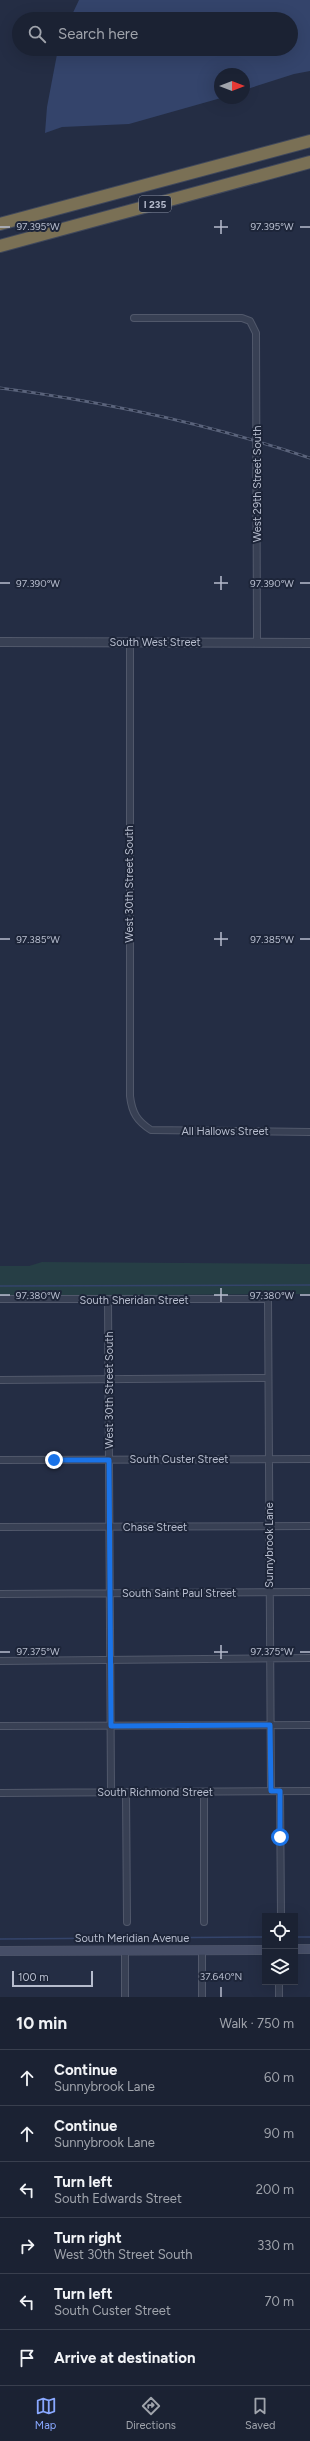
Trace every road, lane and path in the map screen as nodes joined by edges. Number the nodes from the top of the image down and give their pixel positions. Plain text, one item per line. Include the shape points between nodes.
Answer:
1 (310, 141) edge
2 (310, 162) edge
3 (0, 224) edge
4 (0, 246) edge
5 (134, 318) dead end
6 (0, 642) edge
7 (130, 642) junction
8 (257, 642) junction
9 (310, 642) edge
10 (141, 1123) joint
11 (310, 1132) edge
12 (0, 1299) edge
13 (268, 1299) joint
14 (108, 1300) junction
15 (268, 1378) junction
16 (109, 1379) junction
17 (0, 1380) edge
18 (268, 1459) junction
19 (310, 1459) edge
20 (0, 1460) edge
21 (109, 1460) junction
22 (268, 1526) junction
23 (310, 1526) edge
24 (110, 1527) junction
25 (0, 1528) edge
26 (269, 1592) junction
27 (310, 1592) edge
28 (110, 1593) junction
29 (0, 1594) edge
30 (269, 1658) junction
31 (310, 1658) edge
32 (111, 1659) junction
33 (0, 1661) edge
34 (270, 1725) junction
35 (310, 1725) edge
36 (0, 1726) edge
37 (111, 1726) junction
38 (271, 1791) junction
39 (280, 1791) junction
40 (310, 1791) edge
41 (111, 1792) junction
42 (126, 1792) junction
43 (204, 1792) junction
44 (0, 1793) edge
45 (281, 1913) edge
46 (127, 1922) dead end
47 (204, 1922) dead end
48 (298, 1949) edge
49 (310, 1949) edge
50 (125, 1950) junction
51 (202, 1950) junction
52 (262, 1950) edge
53 (0, 1951) edge
54 (279, 1985) edge
55 (125, 1997) edge
56 (202, 1997) edge
57 (279, 1997) edge

1 - 3 highway, I 235
2 - 4 highway, I 235
5 - 8 street, West 29th Street South via 242,318 253,326 256,344
6 - 7 street, South West Street
7 - 8 street, South West Street
7 - 10 street, West 30th Street South via 130,1096 132,1112
8 - 9 street, South West Street
10 - 11 street, All Hallows Street via 151,1130
12 - 14 street, South Sheridan Street
13 - 14 street, South Sheridan Street
13 - 15 street, Sunnybrook Lane
14 - 16 street, West 30th Street South
15 - 16 street
15 - 18 street, Sunnybrook Lane
16 - 17 street
16 - 21 street, West 30th Street South
18 - 19 street, South Custer Street
18 - 21 street, South Custer Street
18 - 22 street, Sunnybrook Lane
20 - 21 street, South Custer Street
21 - 24 street, West 30th Street South
22 - 23 street, Chase Street
22 - 24 street, Chase Street
22 - 26 street, Sunnybrook Lane
24 - 25 street, Chase Street
24 - 28 street, West 30th Street South
26 - 27 street, South Saint Paul Street
26 - 28 street, South Saint Paul Street
26 - 30 street, Sunnybrook Lane
28 - 29 street, South Saint Paul Street
28 - 32 street, West 30th Street South
30 - 31 street
30 - 32 street
30 - 34 street, Sunnybrook Lane
32 - 33 street
32 - 37 street, West 30th Street South
34 - 35 street
34 - 37 street
34 - 38 street, Sunnybrook Lane
36 - 37 street
37 - 41 street, West 30th Street South
38 - 39 street, South Richmond Street
38 - 43 street, South Richmond Street
39 - 40 street, South Richmond Street
39 - 45 street
41 - 42 street, South Richmond Street
41 - 44 street, South Richmond Street
42 - 43 street, South Richmond Street
42 - 46 street
43 - 47 street
48 - 49 main road
50 - 51 main road, South Meridian Avenue
50 - 53 main road, South Meridian Avenue
50 - 55 street
51 - 52 main road, South Meridian Avenue
51 - 56 street
54 - 57 street

